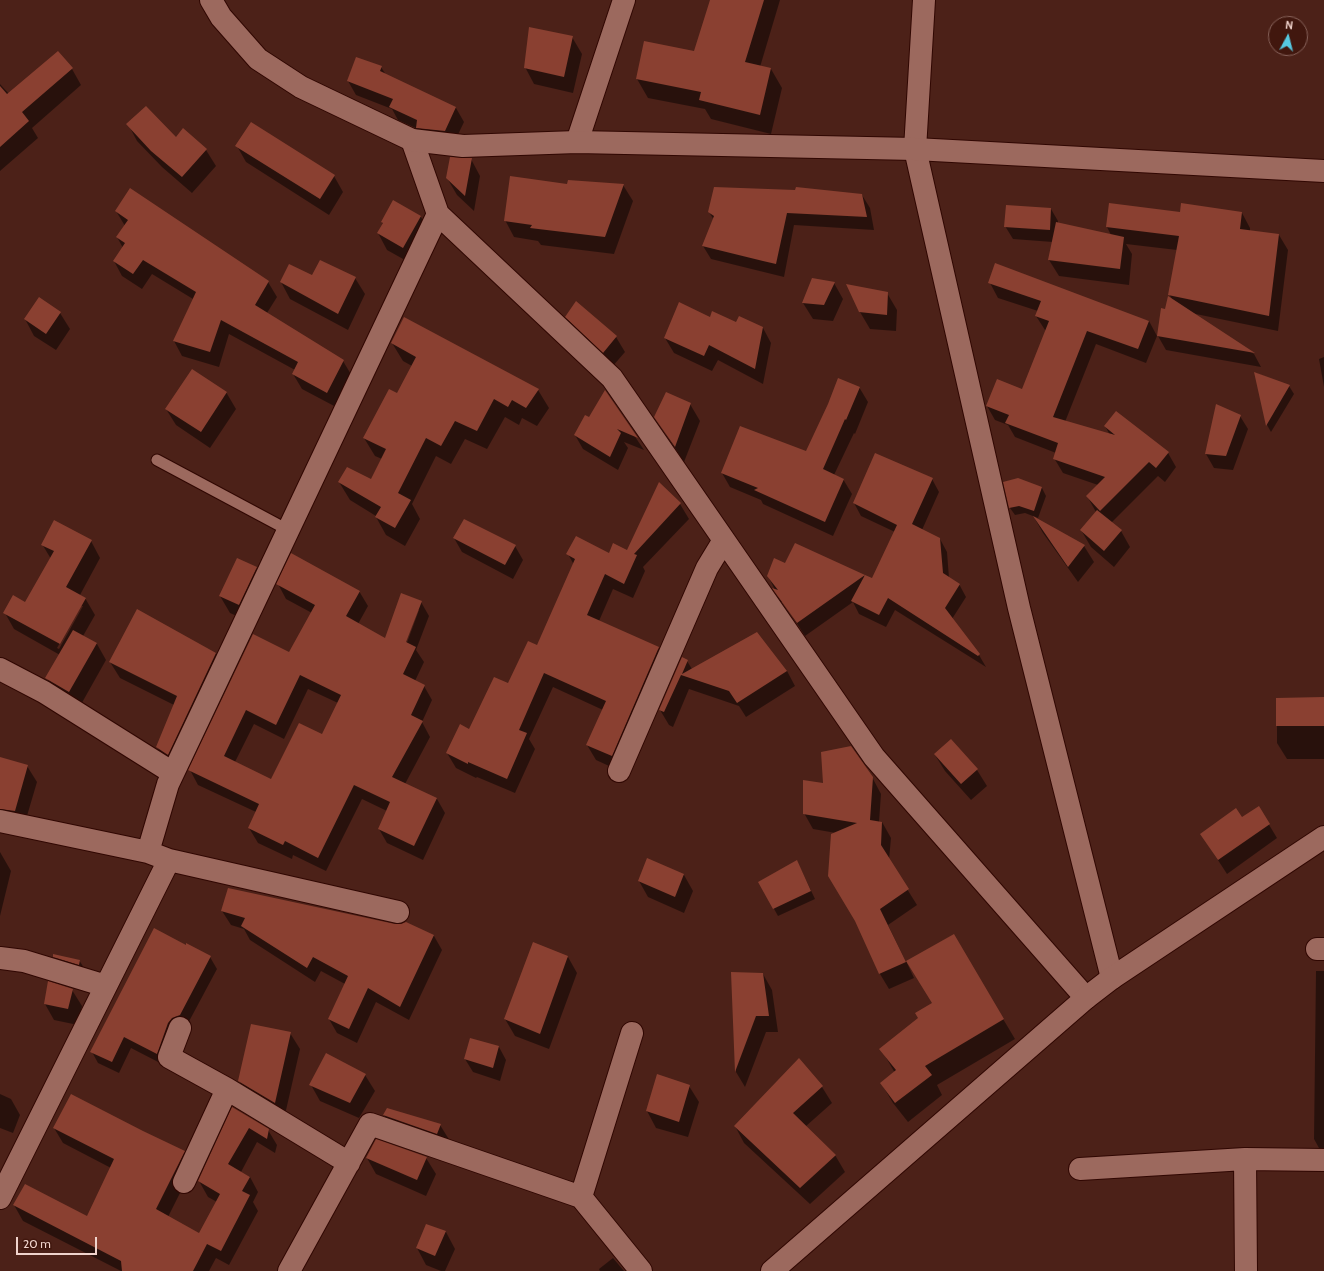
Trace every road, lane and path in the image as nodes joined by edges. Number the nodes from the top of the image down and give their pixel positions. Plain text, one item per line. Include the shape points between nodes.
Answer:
1 (210, 0) edge
2 (624, 0) edge
3 (924, 0) edge
4 (412, 140) junction
5 (577, 142) junction
6 (915, 149) junction
7 (1324, 171) edge
8 (438, 214) junction
9 (157, 460) dead end
10 (288, 530) junction
11 (724, 540) junction
12 (0, 669) edge
13 (619, 771) dead end
14 (173, 773) junction
15 (0, 821) edge
16 (1324, 837) edge
17 (148, 852) junction
18 (169, 860) junction
19 (398, 912) dead end
20 (0, 958) edge
21 (1112, 978) junction
22 (106, 986) junction
23 (1086, 998) junction
24 (180, 1028) dead end
25 (632, 1033) dead end
26 (226, 1088) junction
27 (1245, 1159) junction
28 (1324, 1160) edge
29 (349, 1163) junction
30 (1080, 1169) dead end
31 (184, 1182) dead end
32 (581, 1197) junction
33 (0, 1198) edge
34 (289, 1271) edge
35 (641, 1271) edge
36 (772, 1271) edge
37 (1246, 1271) edge

1 - 4 street via 221,17 258,59 301,87
2 - 5 street
3 - 6 street
4 - 5 street via 463,146
4 - 8 street
5 - 6 street
6 - 7 street
6 - 21 street via 1019,608
8 - 10 street
8 - 11 street via 612,378
9 - 10 lane
10 - 14 street
11 - 13 street via 707,568
11 - 23 street via 874,758
12 - 14 street via 44,692
14 - 17 street
15 - 17 street
16 - 21 street
17 - 18 street
18 - 19 street
18 - 22 street
20 - 22 street via 24,961
21 - 23 street
22 - 33 street
23 - 36 street
24 - 26 street via 170,1057
25 - 32 street
26 - 29 street
26 - 31 street
27 - 28 street
27 - 30 street
27 - 37 street
29 - 32 street via 370,1124
29 - 34 street
32 - 35 street

